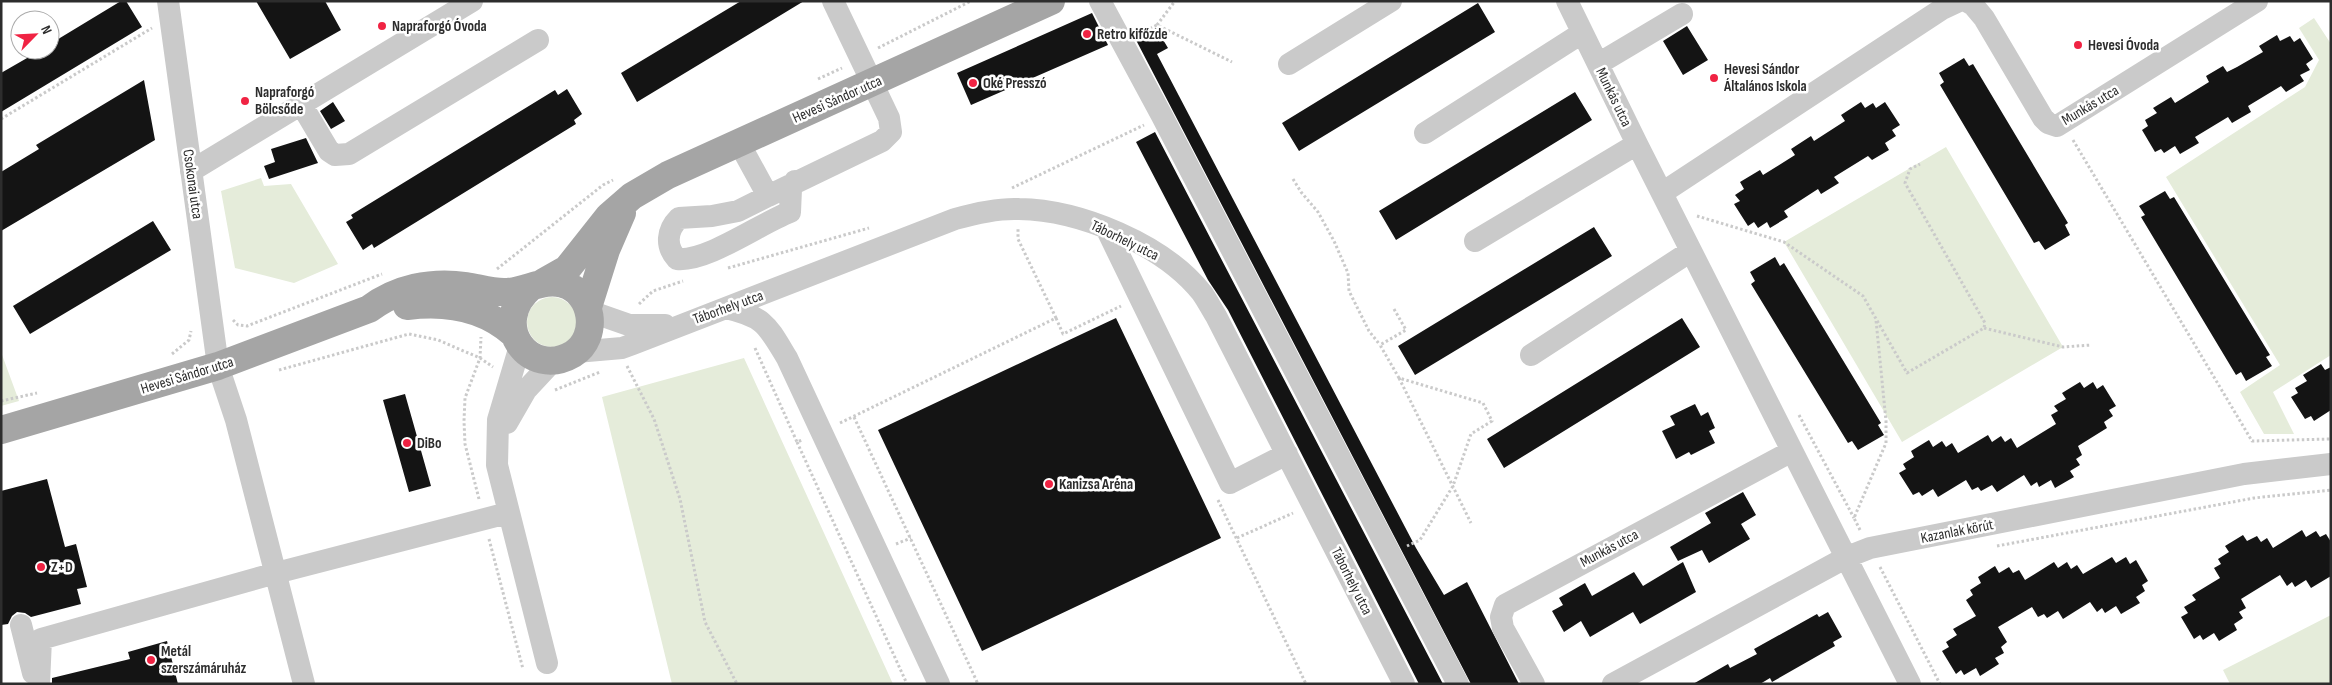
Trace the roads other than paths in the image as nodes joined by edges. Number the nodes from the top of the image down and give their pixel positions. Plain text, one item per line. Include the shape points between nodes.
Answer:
1 (168, 1) edge
2 (472, 1) edge
3 (833, 1) edge
4 (1051, 1) edge
5 (1100, 1) edge
6 (1391, 1) edge
7 (1567, 1) edge
8 (1959, 1) edge
9 (1966, 1) edge
10 (2257, 1) edge
11 (1682, 14) dead end
12 (1582, 33) junction
13 (538, 40) dead end
14 (1289, 64) dead end
15 (1598, 64) junction
16 (872, 83) junction
17 (301, 104) junction
18 (1425, 134) dead end
19 (740, 143) junction
20 (1637, 144) junction
21 (191, 171) junction
22 (794, 181) junction
23 (1662, 193) junction
24 (768, 196) junction
25 (626, 202) junction
26 (1107, 230) junction
27 (1475, 241) dead end
28 (1691, 251) junction
29 (538, 285) junction
30 (726, 308) junction
31 (369, 309) junction
32 (588, 309) junction
33 (676, 325) junction
34 (517, 340) junction
35 (1531, 355) dead end
36 (564, 356) junction
37 (218, 366) junction
38 (1, 430) edge
39 (1792, 451) junction
40 (496, 452) junction
41 (1287, 454) junction
42 (2331, 464) edge
43 (508, 513) junction
44 (1847, 557) junction
45 (276, 573) junction
46 (21, 625) dead end
47 (547, 662) dead end
48 (35, 684) edge
49 (40, 684) edge
50 (304, 684) edge
51 (939, 684) edge
52 (1404, 684) edge
53 (1458, 684) edge
54 (1534, 684) edge
55 (1613, 684) edge
56 (1910, 684) edge

1 - 21 street, Csokonai utca
2 - 17 street
3 - 16 street
4 - 16 main road, Hevesi Sándor utca
5 - 53 street
6 - 14 street
7 - 12 street, Munkás utca
8 - 23 street via 1942,9
9 - 10 street, Munkás utca via 1984,18 2043,118 2053,126 2063,123
11 - 15 street
12 - 15 street, Munkás utca
12 - 18 street
13 - 17 street via 349,154 335,155 330,151
15 - 20 street, Munkás utca
16 - 19 main road, Hevesi Sándor utca
16 - 22 street via 889,118 891,132 882,141
17 - 21 street
19 - 24 street
19 - 25 main road, Hevesi Sándor utca via 668,175
20 - 23 street, Munkás utca
20 - 27 street
21 - 37 street, Csokonai utca
22 - 24 street
22 - 24 street via 790,190 790,212 701,256 684,260 672,254 669,232 679,218 726,214
23 - 28 street, Munkás utca
25 - 29 main road, Hevesi Sándor utca via 602,223 568,269
25 - 32 main road via 606,250
26 - 30 street, Táborhely utca via 1015,198
26 - 41 street, Táborhely utca via 1164,258 1202,293
26 - 41 street via 1230,483
28 - 35 street
28 - 39 street, Munkás utca
29 - 31 main road, Hevesi Sándor utca via 503,292 463,286 417,287 385,297
29 - 32 main road via 565,284 575,290
29 - 34 main road via 521,296 514,307 512,321
30 - 33 street, Táborhely utca
30 - 51 street via 749,313 769,328 787,358
31 - 34 main road, Hevesi Sándor utca via 421,304 454,306 496,320
31 - 37 main road, Hevesi Sándor utca
32 - 33 street, Táborhely utca via 629,325
32 - 36 main road via 590,329 587,338
33 - 36 street, Táborhely utca via 622,348
34 - 36 main road via 529,354 541,359
34 - 40 street via 498,420
36 - 40 street via 526,390 511,413
37 - 38 main road, Hevesi Sándor utca
37 - 45 street, Csokonai utca via 236,420
39 - 44 street, Munkás utca
39 - 54 street, Munkás utca via 1505,605 1502,628
40 - 43 street
41 - 52 street, Táborhely utca
42 - 44 street, Kazanlak körút via 2244,474 1875,558
43 - 45 street
43 - 47 street
44 - 55 street, Kazanlak körút
44 - 56 street, Munkás utca
45 - 49 street via 41,639
45 - 50 street, Csokonai utca
46 - 48 street

